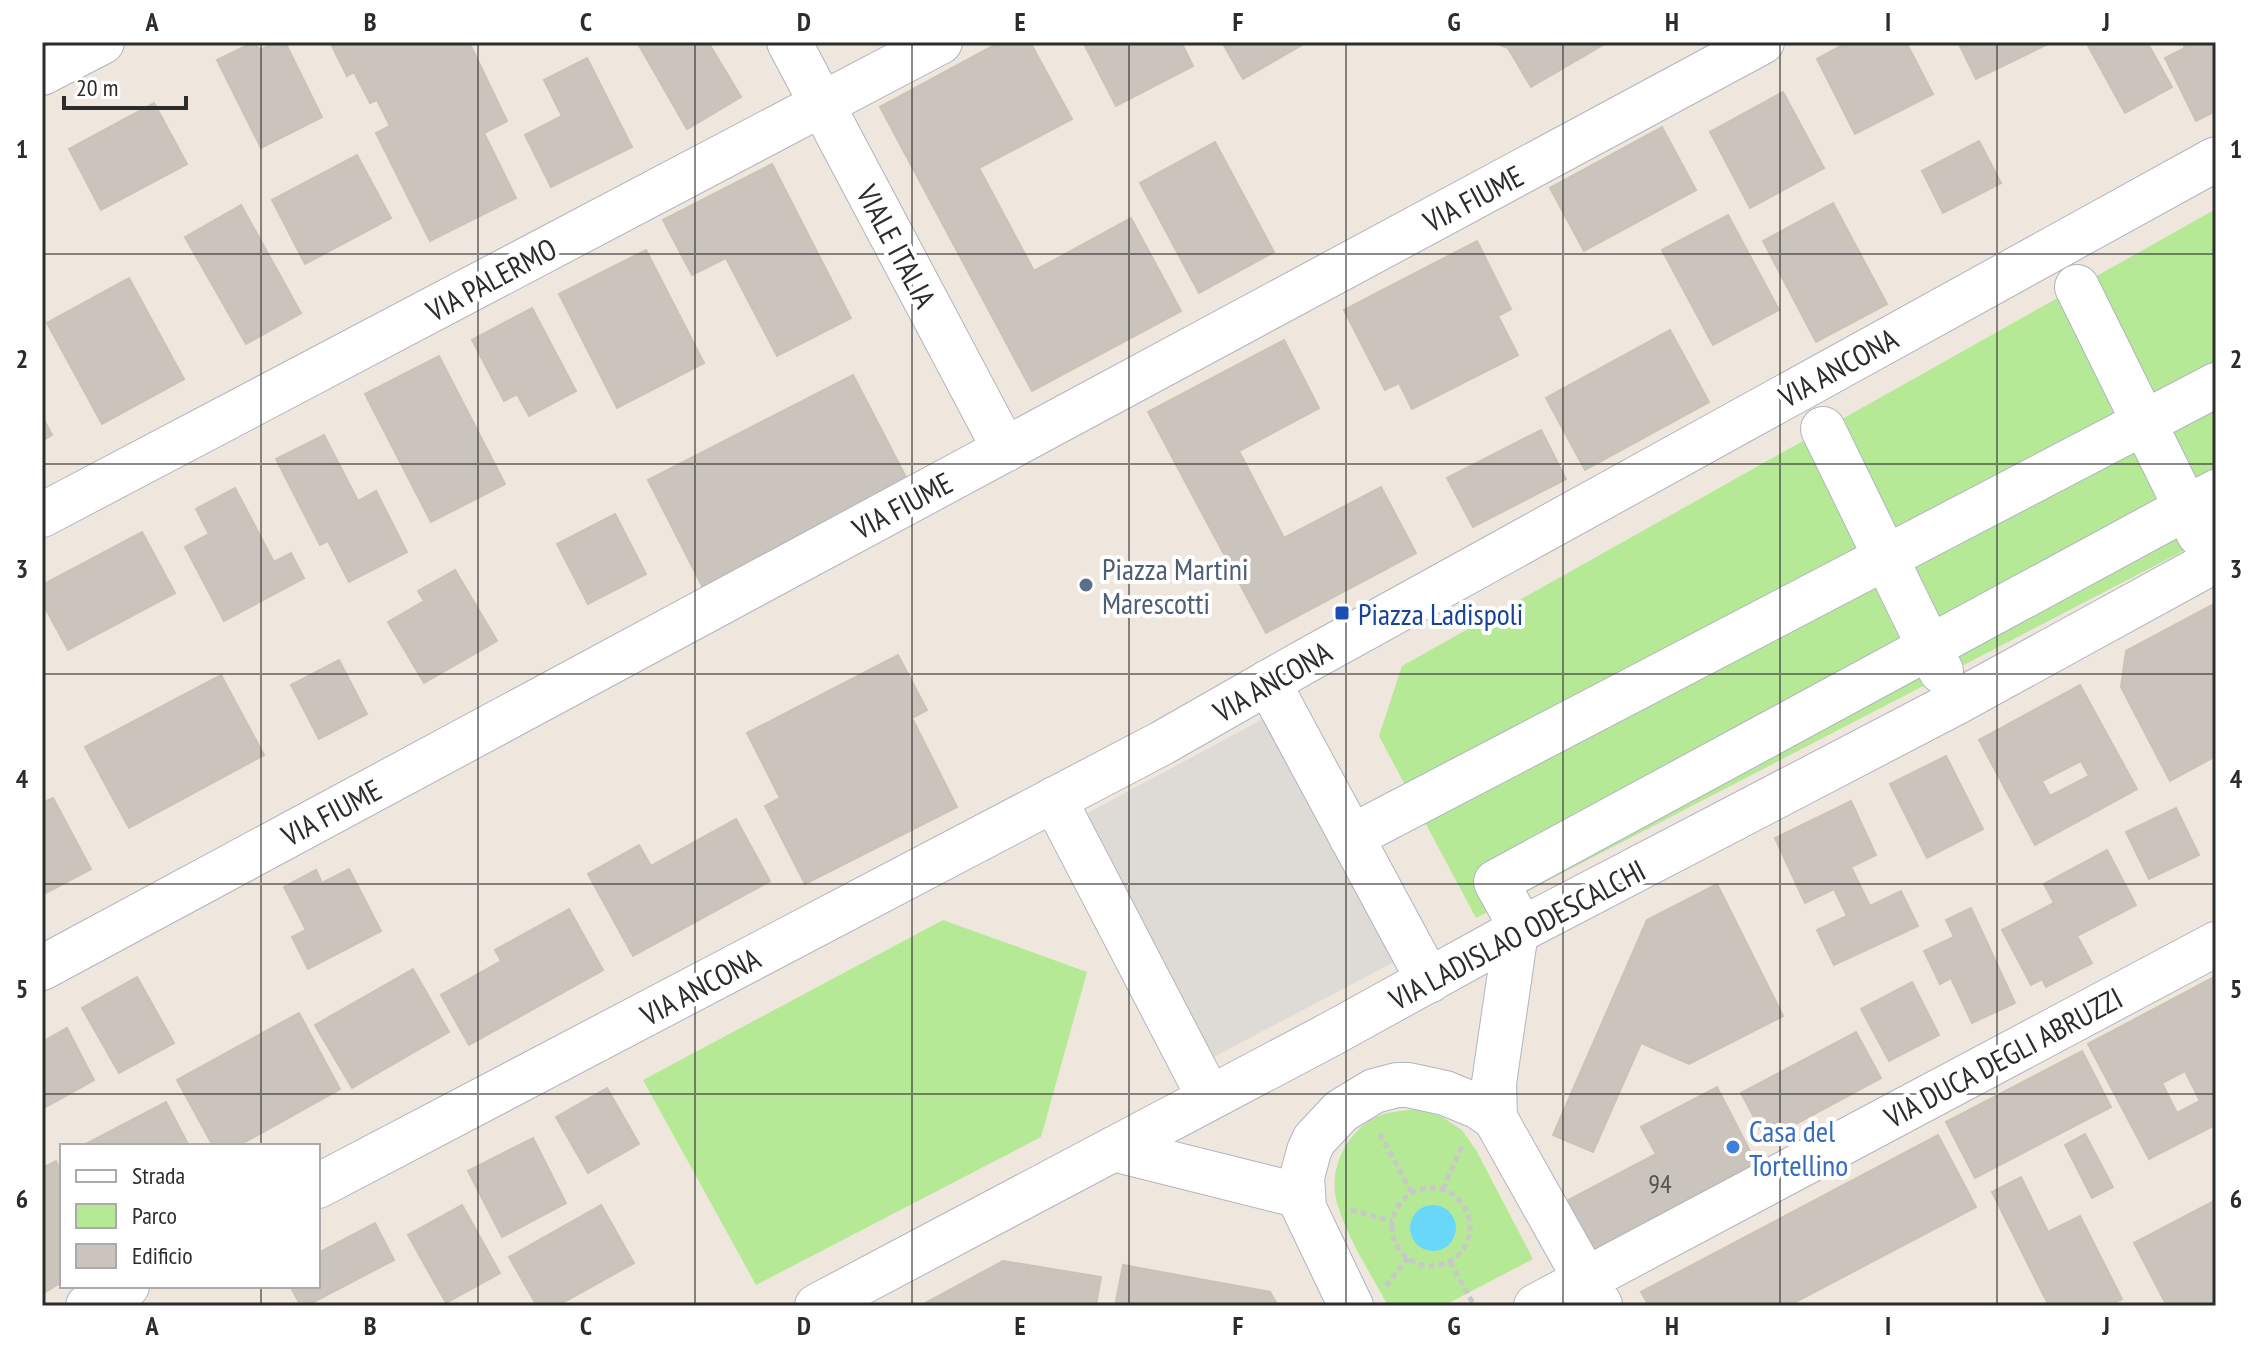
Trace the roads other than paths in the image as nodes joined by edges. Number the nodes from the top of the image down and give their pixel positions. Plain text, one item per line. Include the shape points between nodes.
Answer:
1 (102, 42) edge
2 (789, 42) edge
3 (940, 42) edge
4 (1762, 42) edge
5 (42, 73) edge
6 (822, 105) junction
7 (2216, 159) edge
8 (2077, 287) dead end
9 (2216, 385) edge
10 (2144, 422) junction
11 (1823, 429) dead end
12 (1005, 450) junction
13 (2202, 499) edge
14 (42, 515) edge
15 (1884, 558) junction
16 (2214, 561) edge
17 (1928, 648) junction
18 (1268, 682) junction
19 (1957, 702) junction
20 (1054, 799) junction
21 (1351, 837) junction
22 (1519, 930) junction
23 (2216, 944) edge
24 (42, 968) edge
25 (1429, 981) junction
26 (1209, 1097) junction
27 (1495, 1118) junction
28 (1113, 1149) junction
29 (320, 1185) edge
30 (1301, 1196) junction
31 (123, 1288) edge
32 (1593, 1293) edge
33 (88, 1306) edge
34 (817, 1306) edge
35 (1351, 1306) edge
36 (1536, 1306) edge

1 - 5 street
2 - 6 street, VIALE ITALIA
3 - 6 street, VIA PALERMO
4 - 12 street, VIA FIUME
6 - 12 street, VIALE ITALIA
6 - 14 street, VIA PALERMO
7 - 18 street, VIA ANCONA
8 - 10 street
9 - 10 street
10 - 13 street
10 - 15 street
11 - 15 street
12 - 24 street, VIA FIUME
13 - 16 street
13 - 17 street
15 - 17 street
15 - 21 street
16 - 19 street, VIA LADISLAO ODESCALCHI
17 - 19 street
17 - 22 street via 1496,882
18 - 20 street, VIA ANCONA
18 - 21 street
19 - 22 street, VIA LADISLAO ODESCALCHI
20 - 26 street
20 - 29 street, VIA ANCONA
21 - 25 street
22 - 25 street, VIA LADISLAO ODESCALCHI
22 - 27 street via 1494,1083
23 - 32 street, VIA DUCA DEGLI ABRUZZI
25 - 26 street, VIA LADISLAO ODESCALCHI
26 - 28 street, VIA LADISLAO ODESCALCHI
27 - 30 street via 1459,1098 1408,1085 1386,1087 1341,1111 1314,1140 1304,1165
27 - 32 street
28 - 30 street
28 - 34 street, VIA LADISLAO ODESCALCHI
30 - 35 street
31 - 33 street
32 - 36 street, VIA DUCA DEGLI ABRUZZI

